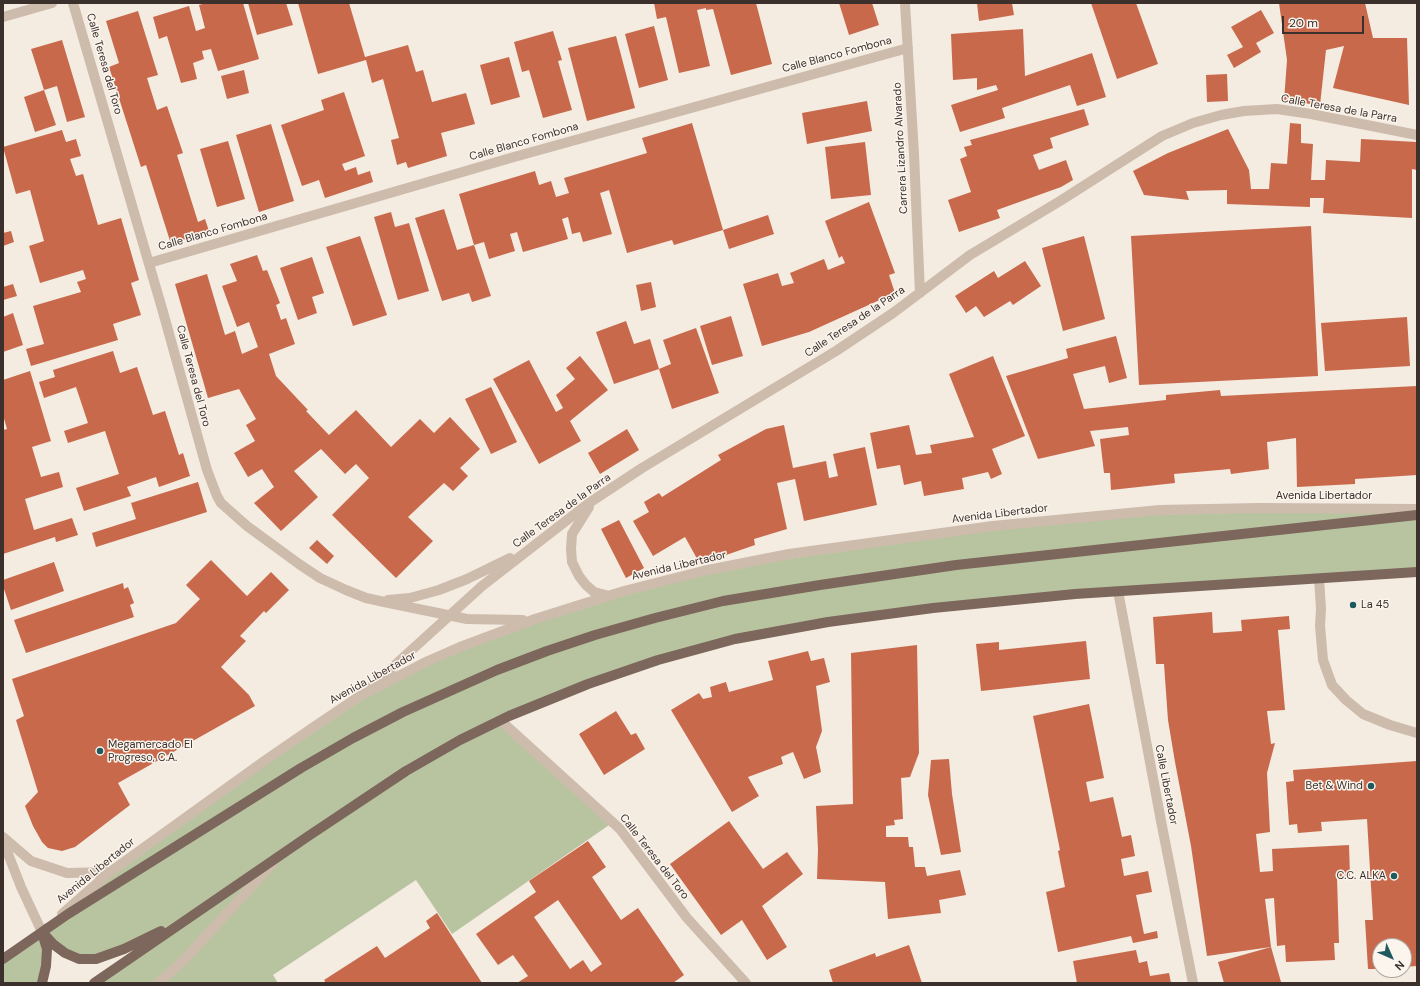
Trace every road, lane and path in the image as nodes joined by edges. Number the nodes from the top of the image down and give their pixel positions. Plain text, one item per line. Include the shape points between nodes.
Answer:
1 (52, 3) edge
2 (73, 3) edge
3 (905, 3) edge
4 (3, 17) edge
5 (908, 48) junction
6 (1417, 135) edge
7 (149, 263) junction
8 (920, 293) junction
9 (598, 496) junction
10 (1417, 508) edge
11 (1417, 515) edge
12 (531, 547) junction
13 (1417, 572) edge
14 (1319, 578) junction
15 (1118, 591) junction
16 (610, 596) junction
17 (381, 601) junction
18 (450, 615) junction
19 (535, 619) junction
20 (360, 696) junction
21 (500, 720) junction
22 (1417, 733) edge
23 (3, 837) edge
24 (3, 841) edge
25 (280, 856) junction
26 (110, 872) junction
27 (197, 912) junction
28 (42, 932) junction
29 (3, 958) edge
30 (42, 983) edge
31 (94, 983) edge
32 (158, 983) edge
33 (746, 983) edge
34 (1194, 983) edge

1 - 4 street
2 - 7 street, Calle Teresa del Toro
3 - 5 street, Carrera Lizandro Alvarado
5 - 7 street, Calle Blanco Fombona via 514,156
5 - 8 street, Carrera Lizandro Alvarado
6 - 8 street, Calle Teresa de la Parra via 1277,109 1229,113 1193,123 1162,136 1060,202 970,255
7 - 17 street, Calle Teresa del Toro via 216,496 247,526 320,578 346,590
8 - 9 street, Calle Teresa de la Parra via 836,351
9 - 12 street, Calle Teresa de la Parra
9 - 16 street via 578,522 572,534 570,549 572,562 586,586 594,592
10 - 16 street, Avenida Libertador via 1160,510 993,526 789,554 702,571
11 - 28 main road, Avenida Libertador via 964,564 865,578 723,601 595,635 497,670 403,712 353,738 163,854
12 - 17 street via 439,590 410,598
12 - 18 street, Calle Teresa de la Parra
13 - 14 main road
14 - 15 main road
14 - 22 street via 1323,660 1332,685 1363,714 1390,726
15 - 21 main road via 932,608 828,622 735,639 658,660 588,684
15 - 34 street, Calle Libertador via 1159,813
16 - 19 street, Avenida Libertador
17 - 18 street, Calle Teresa del Toro
18 - 19 street, Calle Teresa del Toro via 486,620
18 - 20 street, Calle Teresa de la Parra
19 - 20 street, Avenida Libertador via 428,661
20 - 26 street, Avenida Libertador
21 - 25 main road via 406,772
21 - 33 street, Calle Teresa del Toro via 620,829 687,918
23 - 26 street via 38,864 67,873
24 - 28 street
25 - 27 main road
25 - 32 street via 183,961
26 - 28 street, Avenida Libertador
27 - 28 main road via 124,949 96,960 65,953
27 - 31 main road
28 - 29 main road, Avenida Libertador
28 - 30 main road via 47,949

